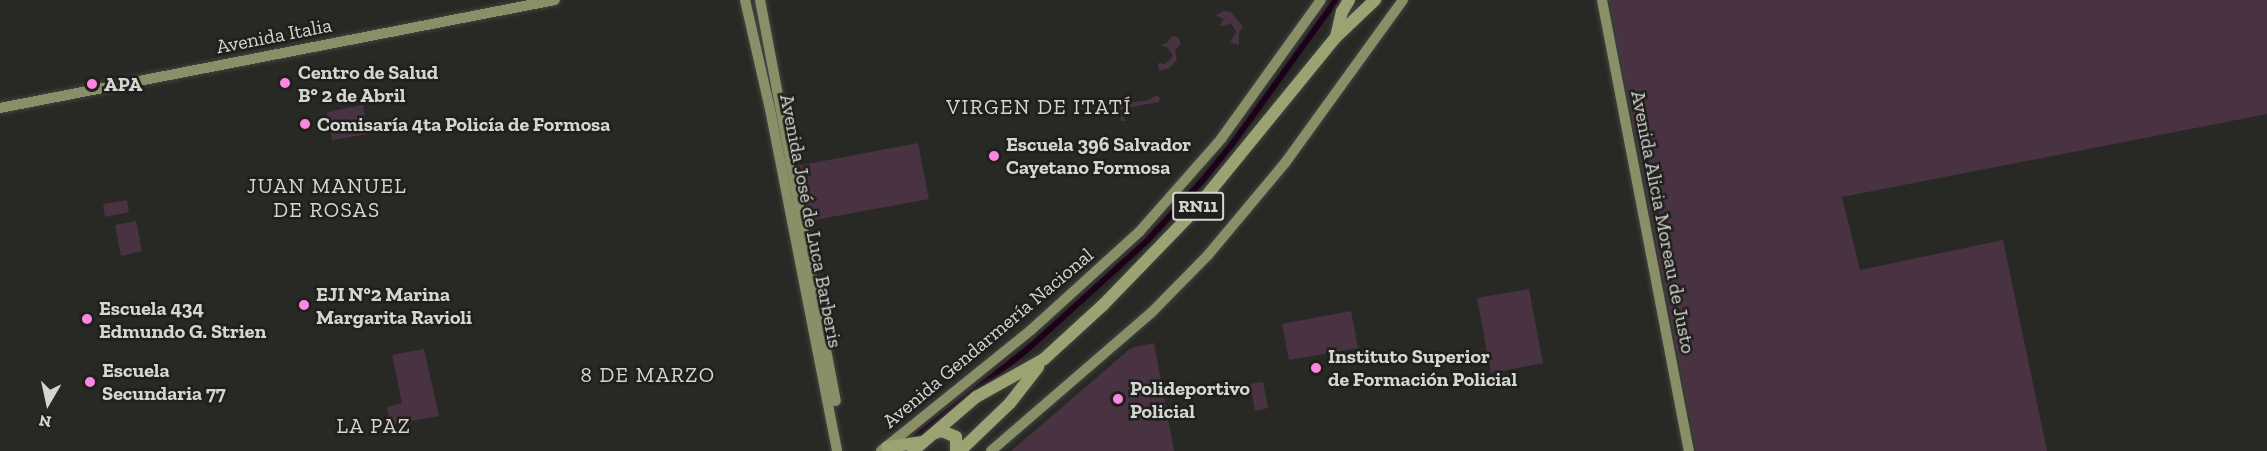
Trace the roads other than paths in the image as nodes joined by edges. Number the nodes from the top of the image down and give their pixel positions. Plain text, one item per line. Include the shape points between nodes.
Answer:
1 (555, 0) edge
2 (745, 0) edge
3 (760, 0) edge
4 (1321, 0) edge
5 (1349, 0) edge
6 (1376, 0) edge
7 (1403, 0) edge
8 (1602, 0) edge
9 (1609, 0) edge
10 (1336, 37) junction
11 (0, 108) edge
12 (1044, 359) junction
13 (929, 438) junction
14 (884, 449) edge
15 (837, 451) edge
16 (845, 451) edge
17 (913, 451) edge
18 (958, 451) edge
19 (992, 451) edge
20 (1689, 451) edge
21 (1695, 451) edge

1 - 11 main road, Avenida Italia
2 - 15 main road, Avenida José de Luca Barberis
3 - 16 main road, Avenida José de Luca Barberis
4 - 14 main road, Avenida Gendarmería Nacional via 1221,140 1140,231 1031,330
5 - 10 highway, RN11
6 - 10 highway, RN11
7 - 19 main road via 1285,164 1208,255 1150,313
8 - 20 main road, Avenida Alicia Moreau de Justo
9 - 21 main road, Avenida Alicia Moreau de Justo
10 - 12 highway, RN11 via 1194,212
12 - 13 highway, RN11 via 976,397
12 - 18 highway, RN11 via 1010,403
13 - 14 highway
13 - 17 highway, RN11
13 - 18 highway via 942,431 956,437

